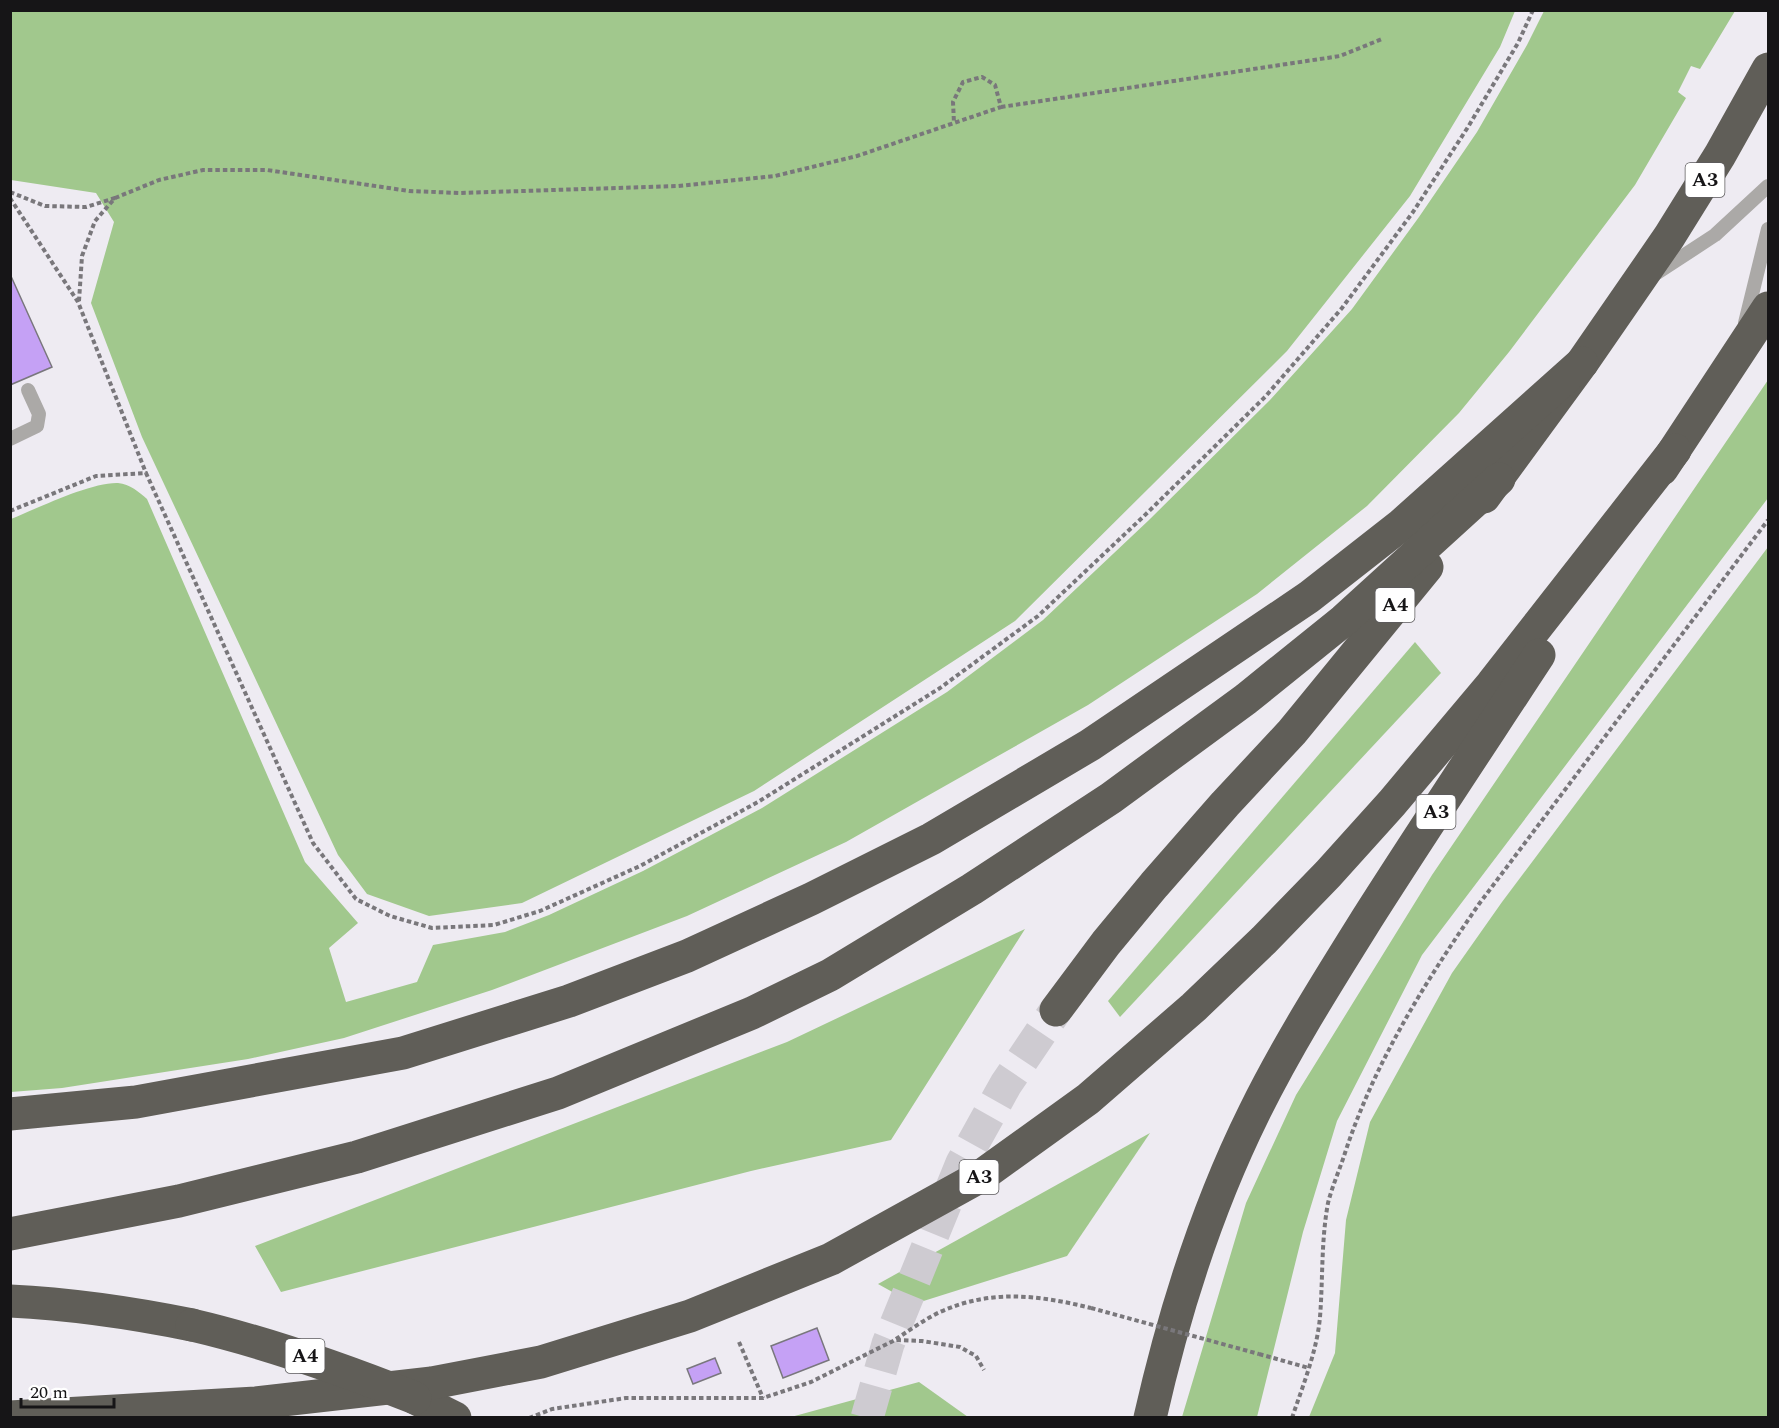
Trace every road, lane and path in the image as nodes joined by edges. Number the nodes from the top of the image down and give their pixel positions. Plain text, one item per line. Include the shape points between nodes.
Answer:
1 (1533, 10) edge
2 (1382, 39) dead end
3 (1768, 69) edge
4 (1001, 107) junction
5 (954, 123) junction
6 (1768, 186) edge
7 (10, 192) edge
8 (10, 198) edge
9 (115, 198) junction
10 (1768, 229) edge
11 (1635, 287) junction
12 (78, 302) junction
13 (1768, 308) edge
14 (1737, 357) junction
15 (1582, 363) junction
16 (28, 390) dead end
17 (10, 439) edge
18 (1675, 450) junction
19 (146, 473) junction
20 (1499, 479) junction
21 (10, 511) edge
22 (1768, 520) edge
23 (1056, 1010) tunnel mouth
24 (10, 1114) edge
25 (10, 1233) edge
26 (10, 1302) edge
27 (895, 1340) junction
28 (739, 1342) dead end
29 (1310, 1368) junction
30 (984, 1370) dead end
31 (763, 1398) junction
32 (10, 1417) edge
33 (455, 1418) edge
34 (529, 1418) edge
35 (1150, 1418) edge
36 (1292, 1418) edge

1 - 19 path via 1450,155 1342,308 1265,397 1038,616 940,688 759,802 640,866 540,910 494,924 432,928 390,916 356,899 313,843
2 - 4 path via 1340,57
3 - 11 highway, A3 via 1720,155
4 - 5 path
4 - 5 path via 994,85 982,77 963,82 953,102
5 - 9 path via 857,156 775,176 678,186 460,193 409,190 267,170 203,170 159,180
6 - 11 lane via 1715,235
7 - 9 path via 45,206 86,207
8 - 12 path
9 - 12 path via 95,221 82,256
10 - 14 lane
11 - 15 highway, A3
12 - 19 path
13 - 14 highway, A3
14 - 18 highway, A3
15 - 20 highway, A3
15 - 24 highway, A3 via 1401,525 1309,597 1090,745 931,839 811,899 687,956 569,1001 403,1053 136,1102
16 - 17 lane via 39,414 37,426
18 - 32 highway, A3 via 1492,684 1328,874 1194,1007 1088,1099 981,1176 831,1259 690,1316 541,1362 432,1383 256,1403
18 - 35 highway, A3 via 1320,993 1254,1113 1200,1239 1166,1348
19 - 21 path via 96,476
20 - 23 highway, A4 via 1292,732 1147,893
20 - 25 highway, A3 via 1344,620 1227,713 1082,818 830,975 752,1013 558,1093 357,1157 179,1201
22 - 29 path via 1479,904 1397,1032 1353,1126 1329,1201 1323,1236 1320,1319
26 - 33 highway, A4, bridge via 126,1313 249,1339 415,1398
27 - 29 path, bridge via 939,1313 967,1302 1018,1295 1052,1298
27 - 30 path via 960,1347 976,1356
27 - 31 path via 811,1382
28 - 31 path
29 - 36 path
31 - 34 path via 626,1398 552,1409

